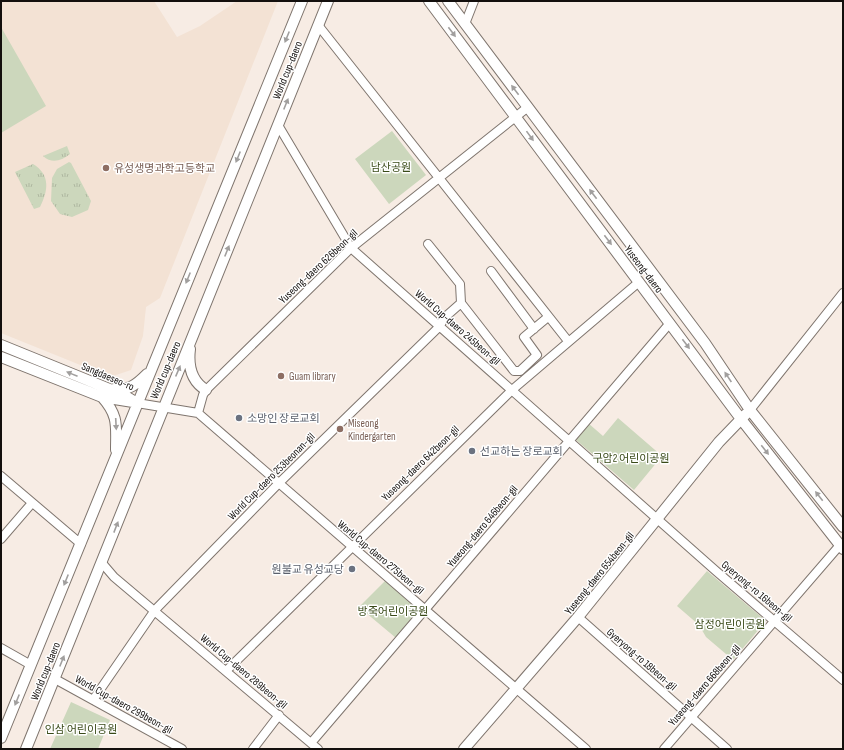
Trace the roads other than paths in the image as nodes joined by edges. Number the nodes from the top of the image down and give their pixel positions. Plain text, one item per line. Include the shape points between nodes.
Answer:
1 (302, 1) edge
2 (429, 1) edge
3 (448, 1) edge
4 (474, 1) edge
5 (327, 3) edge
6 (465, 24) junction
7 (318, 25) junction
8 (528, 107) junction
9 (516, 117) junction
10 (278, 125) junction
11 (439, 178) junction
12 (428, 244) dead end
13 (351, 248) junction
14 (491, 271) dead end
15 (639, 282) junction
16 (843, 293) edge
17 (461, 303) junction
18 (548, 317) junction
19 (670, 323) junction
20 (440, 326) junction
21 (534, 329) junction
22 (191, 340) junction
23 (568, 341) junction
24 (1, 345) edge
25 (1, 357) edge
26 (150, 371) junction
27 (108, 389) junction
28 (206, 390) junction
29 (512, 390) junction
30 (102, 397) junction
31 (137, 403) junction
32 (163, 407) junction
33 (750, 410) junction
34 (198, 413) junction
35 (742, 419) junction
36 (568, 440) junction
37 (116, 456) junction
38 (1, 476) edge
39 (278, 484) junction
40 (32, 503) junction
41 (657, 519) junction
42 (843, 526) edge
43 (1, 540) edge
44 (81, 544) junction
45 (351, 547) junction
46 (841, 547) edge
47 (102, 563) junction
48 (155, 610) junction
49 (426, 610) junction
50 (578, 617) junction
51 (775, 620) junction
52 (1, 648) edge
53 (31, 665) junction
54 (226, 671) junction
55 (54, 679) junction
56 (843, 680) edge
57 (517, 689) junction
58 (93, 700) junction
59 (279, 715) junction
60 (692, 717) junction
61 (1, 738) edge
62 (311, 743) junction
63 (26, 749) edge
64 (182, 749) edge
65 (253, 749) edge
66 (318, 749) edge
67 (464, 749) edge
68 (586, 749) edge
69 (664, 749) edge
70 (727, 749) edge

1 -> 26 street, World cup-daero
2 -> 9 street, Yuseong-daero
3 - 6 street, Yuseong-daero
4 - 6 street
5 - 7 street, World cup-daero
8 -> 6 street, Yuseong-daero
10 -> 7 street, World cup-daero
7 - 11 street
8 - 9 street, Yuseong-daero 626beon-gil
33 -> 8 street, Yuseong-daero via 705,343
9 - 11 street, Yuseong-daero 626beon-gil
9 -> 15 street, Yuseong-daero
10 - 13 street, World Cup-daero 245beon-gil
22 -> 10 street, World cup-daero
11 - 13 street, Yuseong-daero 626beon-gil
11 - 18 street
12 - 17 street via 460,284
13 - 20 street, World Cup-daero 245beon-gil
13 - 28 street, Yuseong-daero 626beon-gil
14 - 21 street
15 - 19 street, Yuseong-daero
15 - 23 street, Yuseong-daero 642beon-gil
16 - 33 street
17 - 20 street, World Cup-daero 253beonan-gil via 444,318
17 - 21 street via 514,371 520,371 537,355 524,337
18 - 21 street
18 - 23 street
19 -> 35 street, Yuseong-daero
19 - 36 street, Yuseong-daero 646beon-gil
20 - 29 street, World Cup-daero 245beon-gil
20 - 39 street, World Cup-daero 253beonan-gil
22 - 28 street via 189,359 192,375 198,385
32 -> 22 street, World cup-daero
23 - 29 street, Yuseong-daero 642beon-gil
27 -> 24 street, Sangdaeseo-ro
25 - 30 street, Sangdaeseo-ro
26 - 27 street via 129,389
26 - 31 street, World cup-daero
27 - 31 street, Sangdaeseo-ro via 124,394
28 - 34 street, Yuseong-daero 626beon-gil
29 - 36 street, World Cup-daero 245beon-gil
29 - 45 street, Yuseong-daero 642beon-gil
30 - 31 street, Sangdaeseo-ro
30 -> 37 street via 116,419
31 - 32 street
31 - 37 street, World cup-daero
32 - 34 street
47 -> 32 street, World cup-daero
33 - 35 street, Yuseong-daero 654beon-gil
42 -> 33 street, Yuseong-daero
34 - 39 street, World Cup-daero 275beon-gil
35 - 41 street, Yuseong-daero 654beon-gil via 719,442
35 -> 46 street, Yuseong-daero
36 - 41 street, World Cup-daero 245beon-gil
36 - 49 street, Yuseong-daero 646beon-gil
37 - 44 street, World cup-daero
38 - 40 street
39 - 45 street, World Cup-daero 275beon-gil
39 - 48 street, World Cup-daero 253beonan-gil
40 - 43 street
40 - 44 street
41 - 50 street, Yuseong-daero 654beon-gil
41 - 51 street, Gyeryong-ro 16beon-gil
44 -> 53 street, World cup-daero
45 - 49 street, World Cup-daero 275beon-gil
45 - 54 street, Yuseong-daero 642beon-gil
46 - 51 street, Yuseong-daero 668beon-gil
47 - 48 street, World Cup-daero 289beon-gil via 114,577
55 -> 47 street, World cup-daero
48 - 54 street, World Cup-daero 289beon-gil
48 - 58 street
49 - 57 street, World Cup-daero 275beon-gil
49 - 62 street, Yuseong-daero 646beon-gil
50 - 57 street, Yuseong-daero 654beon-gil
50 - 60 street, Gyeryong-ro 18beon-gil
51 - 56 street, Gyeryong-ro 16beon-gil
51 - 60 street, Yuseong-daero 668beon-gil
52 - 53 street
53 -> 61 street, World cup-daero
54 - 59 street, World Cup-daero 289beon-gil
55 - 58 street, World Cup-daero 299beon-gil
55 - 63 street, World cup-daero
57 - 67 street, Yuseong-daero 654beon-gil
57 - 68 street, World Cup-daero 275beon-gil
58 - 64 street, World Cup-daero 299beon-gil
59 - 62 street, World Cup-daero 289beon-gil
59 - 65 street
60 - 69 street, Yuseong-daero 668beon-gil
60 - 70 street, Gyeryong-ro 18beon-gil
62 - 66 street, World Cup-daero 289beon-gil

